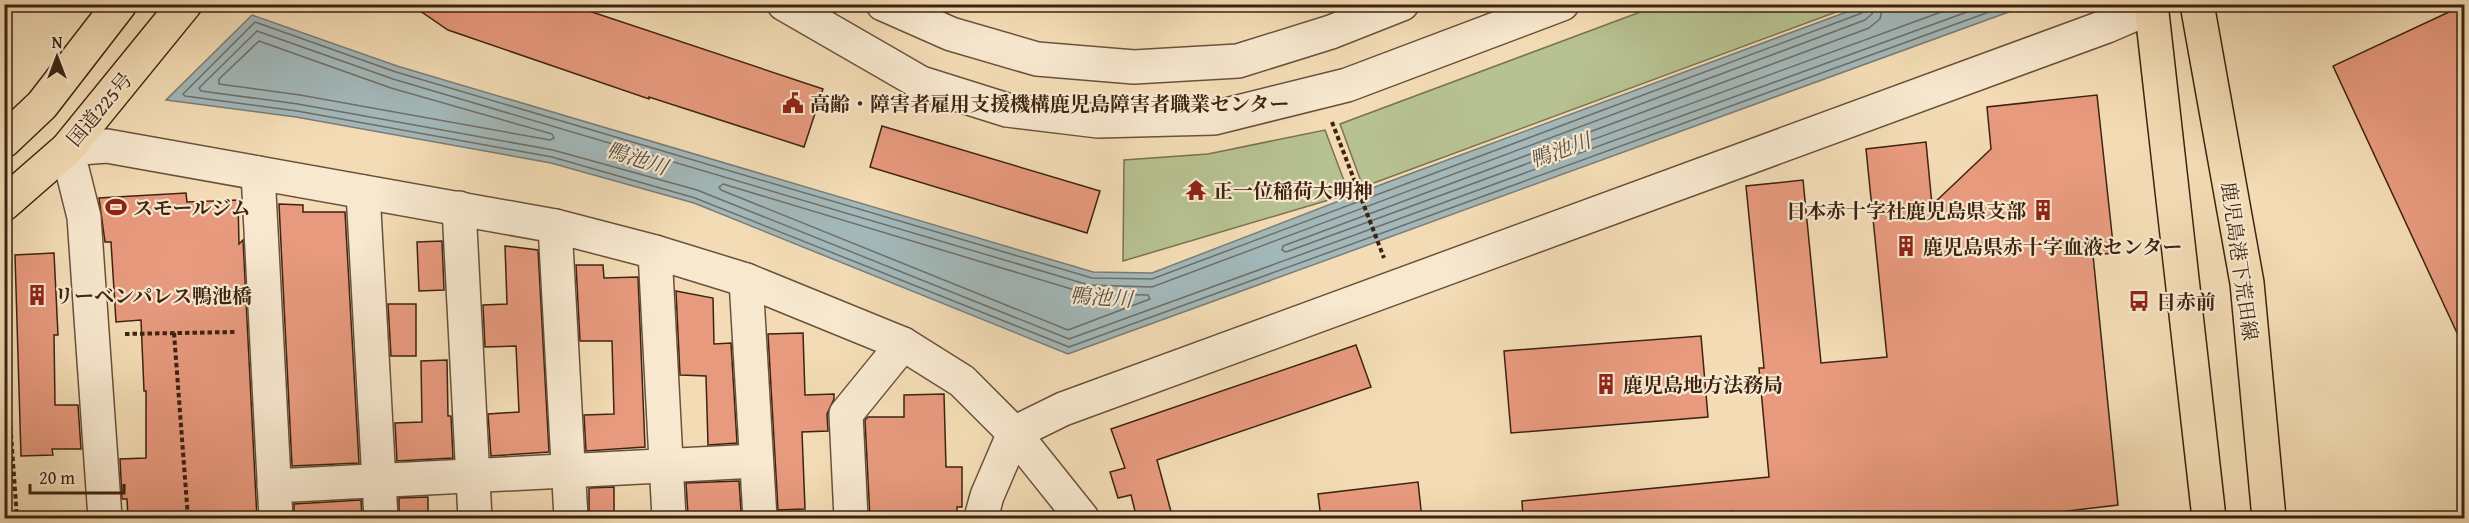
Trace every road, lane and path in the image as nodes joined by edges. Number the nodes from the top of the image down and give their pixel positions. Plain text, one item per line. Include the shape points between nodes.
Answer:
1 (120, 4) edge
2 (185, 4) edge
3 (784, 4) edge
4 (883, 4) edge
5 (1402, 4) edge
6 (1562, 4) edge
7 (2197, 4) edge
8 (2151, 6) edge
9 (1331, 119) dead end
10 (4, 141) edge
11 (67, 148) junction
12 (258, 173) junction
13 (363, 192) junction
14 (4, 204) edge
15 (459, 208) junction
16 (555, 226) junction
17 (655, 252) junction
18 (1385, 261) dead end
19 (746, 280) junction
20 (266, 332) junction
21 (174, 333) junction
22 (92, 334) junction
23 (4, 337) edge
24 (903, 344) junction
25 (1014, 433) junction
26 (756, 461) junction
27 (666, 465) junction
28 (568, 471) junction
29 (473, 476) junction
30 (378, 481) junction
31 (274, 486) junction
32 (17, 519) edge
33 (105, 519) edge
34 (188, 519) edge
35 (276, 519) edge
36 (381, 519) edge
37 (475, 519) edge
38 (571, 519) edge
39 (669, 519) edge
40 (760, 519) edge
41 (851, 519) edge
42 (981, 519) edge
43 (1082, 519) edge
44 (2209, 519) edge
45 (2269, 519) edge

1 - 10 main road via 42,105
2 - 11 main road, 国道225号
3 - 6 street via 921,83 1007,110 1098,121 1214,118 1347,85
4 - 5 street via 951,34 1037,59 1134,68 1238,61 1331,32
7 - 45 main road, 鹿児島港下荒田線 via 2247,283
8 - 25 street via 2096,30 1063,409
8 - 44 main road
9 - 18 path
11 - 12 street via 107,146
11 - 14 main road, 国道225号
11 - 22 street via 84,217
12 - 13 street
12 - 20 street
13 - 15 street
13 - 30 street
15 - 16 street
15 - 29 street
16 - 17 street
16 - 28 street
17 - 19 street
17 - 27 street
19 - 24 street
19 - 26 street
20 - 21 path
20 - 31 street
21 - 22 path
21 - 34 path
22 - 33 street
23 - 32 path
24 - 25 street via 962,381
24 - 41 street via 846,414
25 - 42 street
25 - 43 street
26 - 27 street
26 - 40 street
27 - 28 street
27 - 39 street
28 - 29 street
28 - 38 street
29 - 30 street
29 - 37 street
30 - 31 street
30 - 36 street
31 - 35 street

